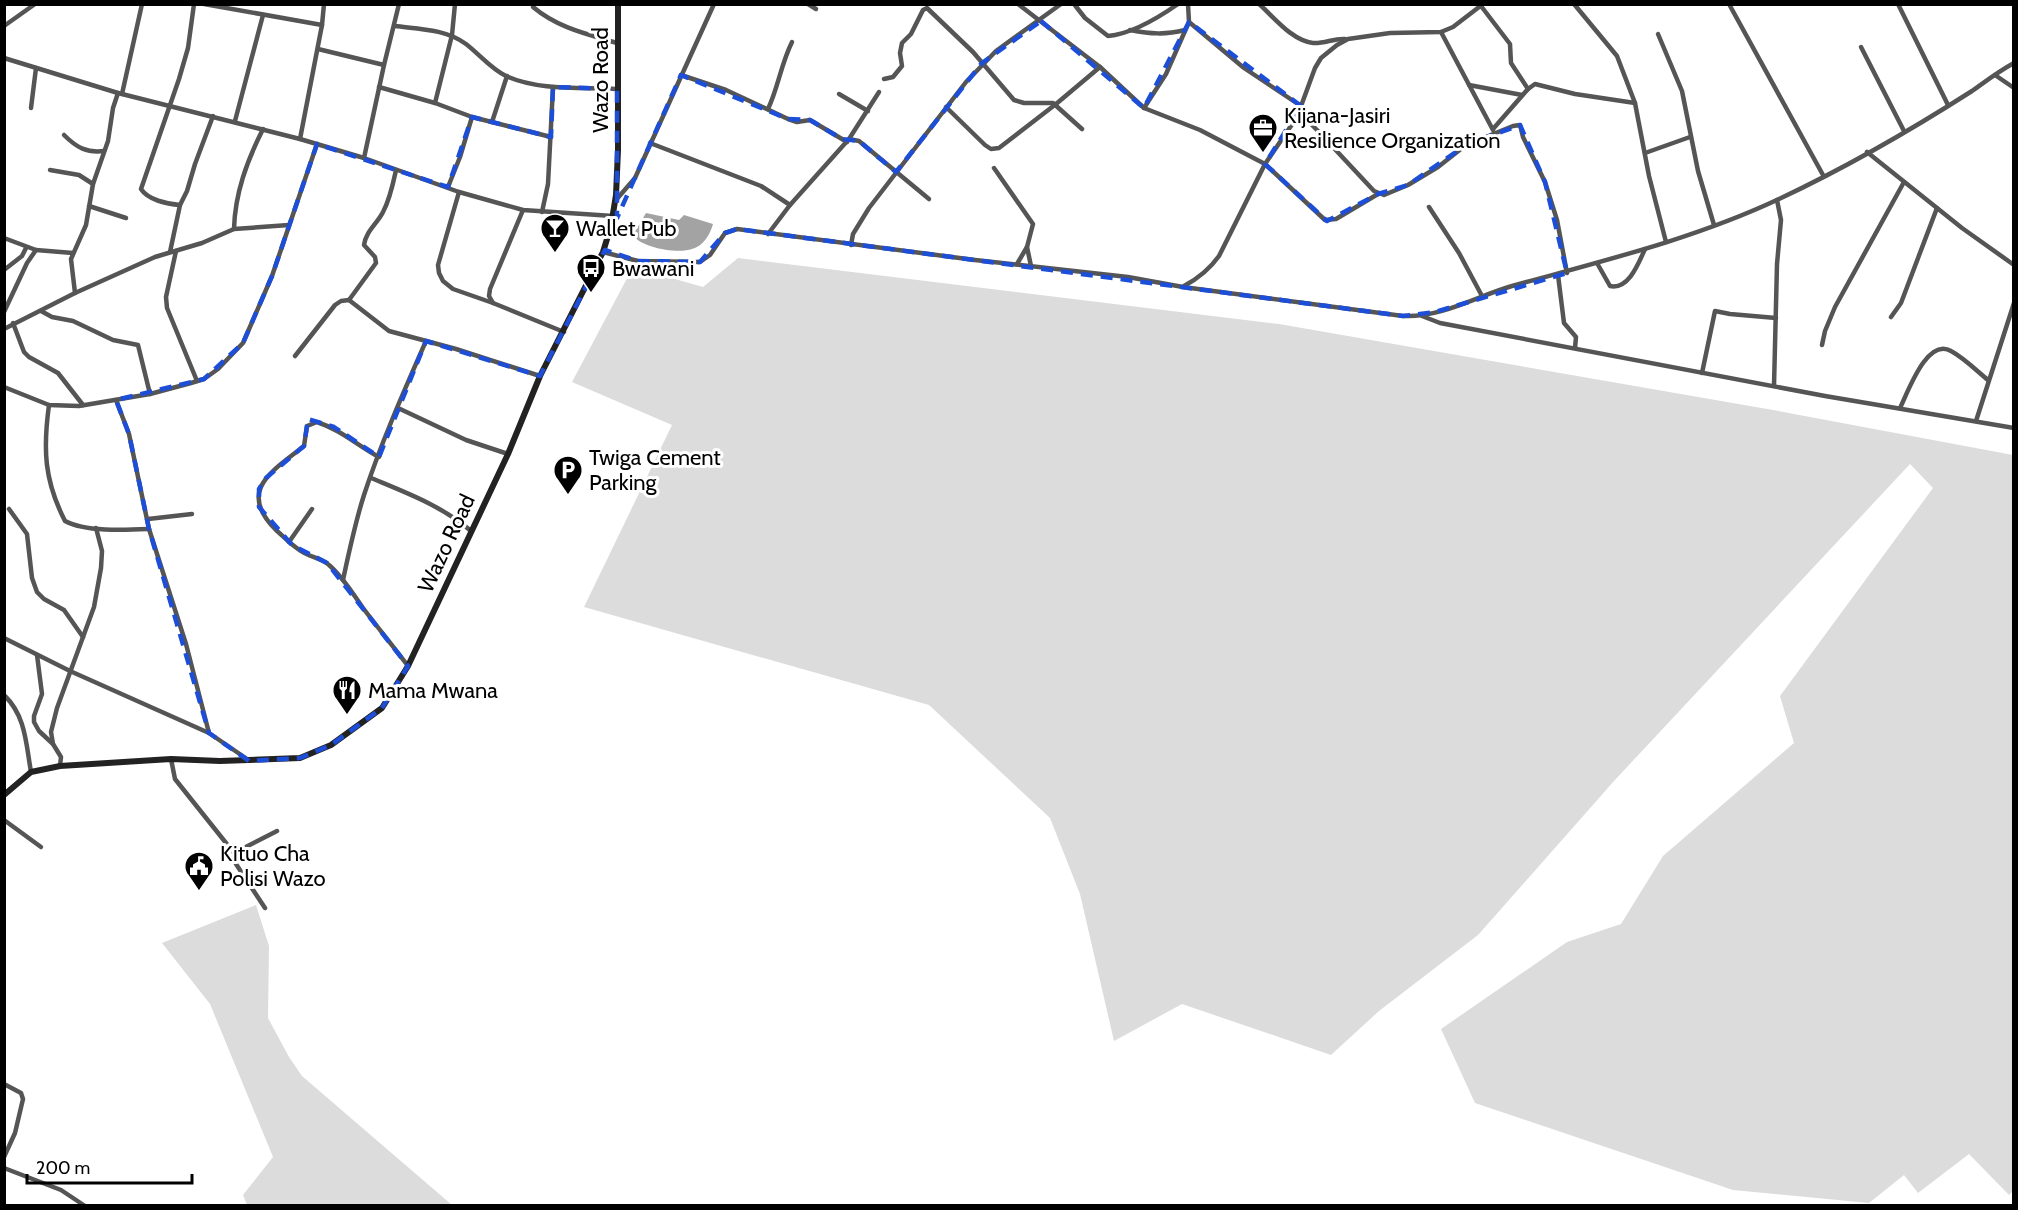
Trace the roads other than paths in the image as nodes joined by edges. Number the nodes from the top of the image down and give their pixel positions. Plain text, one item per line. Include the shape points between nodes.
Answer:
1 (21, 4) edge
2 (35, 4) edge
3 (142, 4) edge
4 (194, 4) edge
5 (204, 4) edge
6 (324, 4) edge
7 (399, 4) edge
8 (456, 4) edge
9 (618, 4) edge
10 (714, 4) edge
11 (808, 4) edge
12 (1018, 4) edge
13 (1062, 4) edge
14 (1074, 4) edge
15 (1178, 4) edge
16 (1188, 4) edge
17 (1259, 4) edge
18 (1574, 4) edge
19 (1729, 4) edge
20 (1898, 4) edge
21 (1482, 5) edge
22 (533, 7) dead end
23 (28, 9) junction
24 (816, 9) dead end
25 (263, 15) junction
26 (1041, 21) junction
27 (1189, 22) junction
28 (322, 25) junction
29 (4, 26) edge
30 (395, 26) junction
31 (1131, 30) junction
32 (1185, 30) junction
33 (1441, 32) junction
34 (1658, 34) dead end
35 (452, 35) junction
36 (1348, 39) junction
37 (792, 42) dead end
38 (617, 44) junction
39 (1861, 47) dead end
40 (318, 50) junction
41 (4, 58) edge
42 (982, 63) junction
43 (2013, 63) edge
44 (384, 65) junction
45 (1100, 67) junction
46 (36, 68) junction
47 (681, 75) junction
48 (1995, 75) junction
49 (507, 76) junction
50 (884, 79) dead end
51 (1469, 85) junction
52 (380, 87) junction
53 (553, 87) junction
54 (2013, 88) edge
55 (617, 89) junction
56 (1528, 89) junction
57 (879, 92) dead end
58 (120, 94) junction
59 (839, 94) dead end
60 (1522, 95) junction
61 (435, 103) junction
62 (1635, 103) junction
63 (1056, 104) junction
64 (170, 105) junction
65 (1948, 105) junction
66 (1301, 106) junction
67 (946, 107) junction
68 (31, 108) dead end
69 (1144, 108) junction
70 (768, 109) junction
71 (868, 111) junction
72 (213, 116) junction
73 (472, 117) junction
74 (1297, 117) junction
75 (235, 121) junction
76 (492, 122) junction
77 (263, 129) junction
78 (1082, 129) dead end
79 (1494, 131) junction
80 (1904, 131) junction
81 (64, 135) dead end
82 (551, 137) junction
83 (1690, 137) junction
84 (300, 139) junction
85 (848, 140) junction
86 (650, 143) junction
87 (317, 144) junction
88 (104, 151) junction
89 (1867, 152) junction
90 (1645, 153) junction
91 (364, 158) junction
92 (1266, 164) junction
93 (994, 168) dead end
94 (51, 170) dead end
95 (396, 170) junction
96 (896, 172) junction
97 (1823, 175) junction
98 (1904, 182) junction
99 (93, 184) junction
100 (448, 187) junction
101 (459, 192) junction
102 (1378, 194) junction
103 (928, 199) dead end
104 (615, 200) junction
105 (1778, 200) junction
106 (180, 205) junction
107 (790, 205) junction
108 (89, 206) junction
109 (1429, 207) dead end
110 (1937, 208) junction
111 (523, 210) junction
112 (542, 212) junction
113 (613, 216) junction
114 (126, 218) dead end
115 (289, 225) junction
116 (1714, 225) junction
117 (234, 229) junction
118 (768, 234) junction
119 (4, 238) edge
120 (1666, 242) junction
121 (851, 245) junction
122 (1027, 246) junction
123 (26, 248) junction
124 (1645, 249) junction
125 (36, 250) junction
126 (176, 251) junction
127 (170, 252) junction
128 (603, 252) junction
129 (73, 253) junction
130 (1597, 263) junction
131 (1017, 264) junction
132 (2013, 265) edge
133 (1031, 266) junction
134 (4, 270) edge
135 (1567, 273) junction
136 (1558, 274) junction
137 (1183, 286) junction
138 (75, 293) junction
139 (1482, 296) junction
140 (349, 300) junction
141 (493, 303) junction
142 (2013, 303) edge
143 (41, 310) junction
144 (4, 312) edge
145 (1421, 316) junction
146 (1891, 317) dead end
147 (1776, 318) junction
148 (13, 323) junction
149 (4, 328) edge
150 (564, 332) junction
151 (426, 341) junction
152 (1822, 345) dead end
153 (1575, 348) junction
154 (295, 356) dead end
155 (1702, 373) junction
156 (540, 376) junction
157 (1988, 380) junction
158 (197, 381) junction
159 (1774, 386) junction
160 (4, 387) edge
161 (150, 394) junction
162 (116, 400) junction
163 (49, 405) junction
164 (83, 405) junction
165 (398, 408) junction
166 (1900, 408) junction
167 (1976, 421) junction
168 (2013, 428) edge
169 (508, 454) junction
170 (379, 457) junction
171 (371, 478) junction
172 (9, 509) dead end
173 (312, 509) dead end
174 (192, 514) dead end
175 (148, 519) junction
176 (96, 528) junction
177 (149, 529) junction
178 (471, 531) junction
179 (289, 542) junction
180 (343, 580) junction
181 (83, 637) junction
182 (4, 638) edge
183 (37, 655) junction
184 (408, 666) junction
185 (70, 671) junction
186 (4, 695) edge
187 (209, 733) junction
188 (53, 744) junction
189 (171, 759) junction
190 (249, 761) junction
191 (60, 766) junction
192 (31, 772) junction
193 (4, 795) edge
194 (4, 820) edge
195 (277, 831) dead end
196 (41, 846) dead end
197 (234, 853) junction
198 (265, 908) dead end
199 (4, 1084) edge
200 (4, 1157) edge
201 (4, 1168) edge
202 (85, 1206) edge

1 - 23 street
2 - 23 street
3 - 58 street
4 - 64 street via 188,48
5 - 25 street
6 - 28 street
7 - 30 street
8 - 35 street
9 - 38 main road, Wazo Road
10 - 47 street
11 - 24 street
12 - 26 street
13 - 26 street
14 - 31 street via 1108,36
15 - 31 street
16 - 27 street
17 - 36 street via 1289,32 1307,41
18 - 62 street via 1617,56
19 - 97 street
20 - 65 street
21 - 33 street
21 - 56 street via 1510,44 1511,63
22 - 38 street via 575,31
23 - 29 street
25 - 28 street
25 - 75 street
26 - 42 street
26 - 45 street
27 - 32 street
27 - 66 street via 1244,68
28 - 40 street
30 - 35 street
30 - 44 street
31 - 32 street via 1166,35
32 - 69 street via 1166,74
33 - 36 street
33 - 51 street
34 - 83 street via 1682,91
35 - 49 street
35 - 61 street
36 - 66 street via 1321,58
37 - 70 street
38 - 55 main road, Wazo Road
39 - 80 street
40 - 44 street
40 - 84 street
41 - 46 street
42 - 50 street via 927,8 902,43 902,66 893,77
42 - 63 street via 1014,100
42 - 67 street
43 - 48 street
44 - 52 street
45 - 63 street
45 - 69 street
46 - 58 street
46 - 68 street
47 - 70 street
47 - 86 street
48 - 54 street
48 - 65 street
49 - 53 street
49 - 76 street
51 - 60 street
51 - 79 street
52 - 61 street
52 - 91 street
53 - 55 street
53 - 82 street
55 - 104 main road, Wazo Road
56 - 60 street
56 - 62 street via 1535,84
57 - 71 street
58 - 64 street
58 - 88 street
59 - 71 street
60 - 79 street
61 - 73 street
62 - 90 street
63 - 67 street via 999,148 991,149
63 - 78 street
64 - 72 street
64 - 106 street via 141,189 157,200
65 - 80 street
66 - 74 street
67 - 96 street
69 - 92 street via 1200,129
70 - 85 street via 797,122 810,120
71 - 85 street
72 - 75 street
72 - 106 street
73 - 76 street
73 - 100 street
74 - 92 street
74 - 102 street via 1311,124
75 - 77 street
76 - 82 street
77 - 84 street
77 - 117 street via 244,170
79 - 102 street via 1407,185
79 - 135 street via 1517,124 1522,127 1557,220
80 - 89 street
81 - 88 street via 79,148
82 - 112 street
83 - 90 street
83 - 116 street
84 - 87 street
85 - 96 street via 859,141
85 - 107 street
86 - 104 street via 635,178
86 - 107 street via 761,186
87 - 91 street
87 - 115 street
88 - 99 street
89 - 97 street
89 - 98 street
90 - 120 street
91 - 95 street
92 - 102 street via 1325,220 1336,219
92 - 137 street via 1219,256 1200,277
93 - 122 street via 1033,224
94 - 99 street via 79,175
95 - 100 street
95 - 140 street via 385,210 368,232 364,245 376,262
96 - 103 street
96 - 121 street via 856,228
97 - 105 street
98 - 110 street
98 - 152 street via 1835,307
99 - 108 street
100 - 101 street
101 - 111 street
101 - 141 street via 439,273 453,290
104 - 113 main road, Wazo Road
105 - 116 street
105 - 147 street
106 - 127 street
107 - 118 street
108 - 114 street
108 - 129 street via 86,225
109 - 139 street
110 - 132 street
110 - 146 street via 1901,303
111 - 112 street
111 - 141 street via 490,289
112 - 113 street
113 - 128 main road, Wazo Road
115 - 117 street
115 - 158 street via 243,343 218,369
116 - 120 street
117 - 126 street
118 - 121 street
118 - 128 street via 731,230 705,259 694,263 638,261
119 - 123 street
120 - 124 street
121 - 131 street
122 - 131 street
122 - 133 street
123 - 125 street
123 - 134 street
124 - 130 street
124 - 130 street via 1638,268 1618,286 1610,286
125 - 129 street
125 - 144 street
126 - 127 street
126 - 158 street via 167,308
127 - 138 street
128 - 150 main road, Wazo Road
129 - 138 street
130 - 135 street
131 - 133 street
133 - 137 street
135 - 136 street
136 - 139 street
136 - 153 street via 1564,323 1576,337
137 - 145 street
138 - 143 street
139 - 145 street
140 - 151 street via 389,331
140 - 154 street via 335,305
141 - 150 street
142 - 157 street
143 - 148 street
143 - 161 street via 113,340 138,345
145 - 153 street via 1440,324
147 - 155 street via 1715,311
147 - 159 street
148 - 149 street
148 - 164 street via 24,352 53,369
150 - 156 main road, Wazo Road
151 - 156 street
151 - 165 street
153 - 155 street
155 - 159 street
156 - 169 main road, Wazo Road
157 - 166 street via 1952,351 1939,349 1922,363
157 - 167 street
158 - 161 street
159 - 166 street
160 - 163 street
161 - 162 street
162 - 164 street
162 - 175 street via 129,434
163 - 164 street
163 - 176 street via 45,463 63,517 69,523
165 - 169 street via 466,440
165 - 170 street
166 - 167 street
167 - 168 street
169 - 178 main road, Wazo Road
170 - 171 street
170 - 179 street via 334,427 317,422 307,426 304,446 266,478 258,499 262,514
171 - 178 street via 413,494
171 - 180 street
172 - 181 street via 27,534 37,592 64,610
173 - 179 street
174 - 175 street
175 - 177 street
176 - 177 street
176 - 181 street via 102,551 101,568 94,607
177 - 187 street via 186,644
178 - 184 main road, Wazo Road
179 - 180 street via 327,563
180 - 184 street
181 - 185 street
182 - 183 street
183 - 185 street
183 - 188 street via 42,693 34,722
184 - 190 main road, Wazo Road via 382,708 331,745 300,758
185 - 187 street
185 - 188 street via 53,721
186 - 192 street via 22,722
187 - 190 street
188 - 191 street
189 - 190 main road, Wazo Road
189 - 191 main road, Wazo Road
189 - 197 street via 175,779
191 - 192 main road, Wazo Road
192 - 193 main road, Wazo Road
194 - 196 street
195 - 197 street
197 - 198 street via 236,864
199 - 200 street via 23,1099
201 - 202 street via 62,1190

